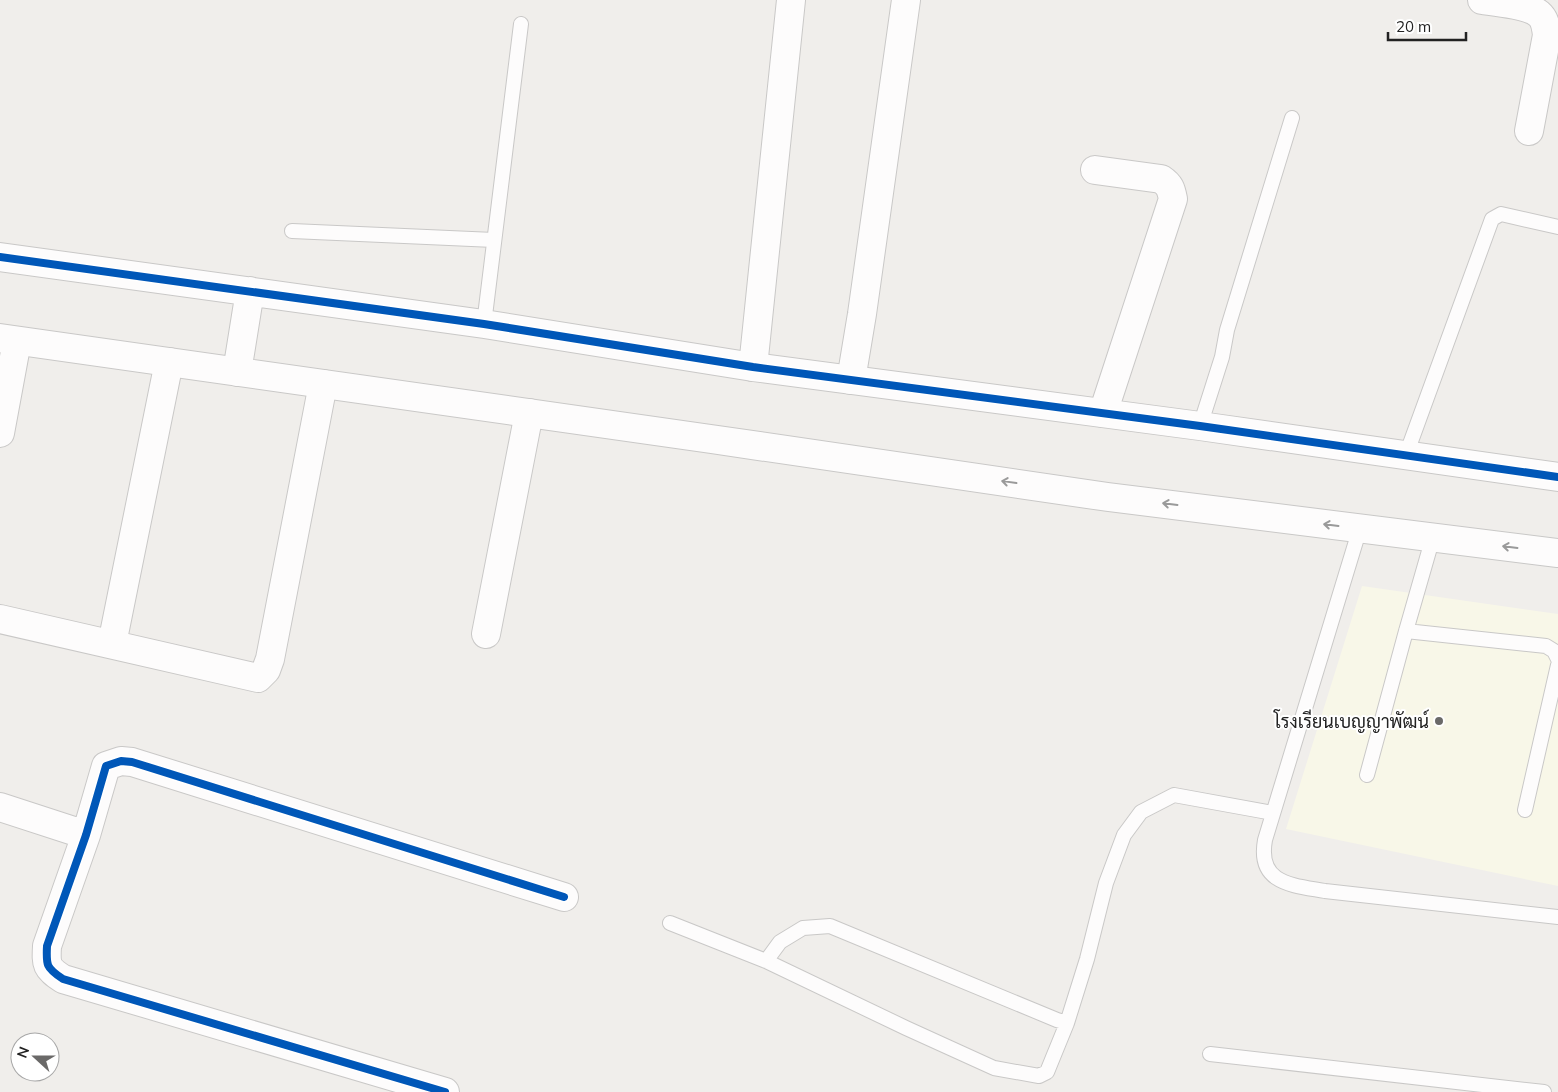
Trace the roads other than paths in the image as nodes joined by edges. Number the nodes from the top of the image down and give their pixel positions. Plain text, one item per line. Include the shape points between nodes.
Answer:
1 (791, 0) edge
2 (906, 0) edge
3 (1482, 0) edge
4 (520, 24) dead end
5 (1292, 118) dead end
6 (1528, 131) dead end
7 (1095, 170) dead end
8 (1558, 227) edge
9 (292, 231) dead end
10 (494, 240) junction
11 (0, 257) edge
12 (250, 291) junction
13 (484, 324) junction
14 (8, 340) edge
15 (170, 362) junction
16 (753, 367) junction
17 (237, 372) junction
18 (851, 380) junction
19 (322, 384) junction
20 (529, 413) junction
21 (1103, 413) junction
22 (1200, 426) junction
23 (0, 433) edge
24 (1406, 455) junction
25 (1558, 477) edge
26 (1360, 528) junction
27 (1433, 538) junction
28 (1558, 554) edge
29 (0, 619) edge
30 (1406, 631) junction
31 (486, 634) dead end
32 (112, 644) junction
33 (1558, 659) edge
34 (1558, 665) edge
35 (1367, 775) dead end
36 (0, 807) edge
37 (1525, 810) dead end
38 (1273, 813) junction
39 (86, 835) junction
40 (564, 897) dead end
41 (1558, 917) edge
42 (670, 923) dead end
43 (766, 960) junction
44 (1067, 1023) junction
45 (1210, 1054) dead end
46 (446, 1092) edge
47 (1544, 1092) edge

1 - 16 street
2 - 18 street
3 - 6 street via 1529,9 1538,13 1545,22 1547,35
4 - 10 lane
5 - 22 lane
7 - 21 street via 1161,179 1171,188 1173,199
8 - 24 lane via 1501,214 1492,219
9 - 10 lane
10 - 13 lane
11 - 12 street
12 - 13 street
12 - 17 street
13 - 16 street
14 - 15 street
14 - 23 street
15 - 17 street
15 - 32 street
16 - 18 street
17 - 19 street
18 - 21 street
19 - 20 street
19 - 32 street via 270,659 263,675 258,678
26 -> 20 street via 1108,496
20 - 31 street
21 - 22 street
22 - 24 street
24 - 25 street
26 - 27 street
26 - 38 lane
28 -> 27 street
27 - 30 lane
29 - 32 street
30 - 33 lane via 1546,646
30 - 35 lane
34 - 37 lane
36 - 39 street
38 - 41 lane via 1262,853 1266,868 1278,879 1295,886
38 - 44 lane via 1174,795 1141,812 1124,835 1106,883
39 - 40 street via 106,766 121,761 132,762
39 - 46 street via 48,946 46,964 63,980
42 - 43 lane
43 - 44 lane via 780,942 803,928 830,926
43 - 44 lane via 994,1068 1039,1076 1047,1072
45 - 47 lane

